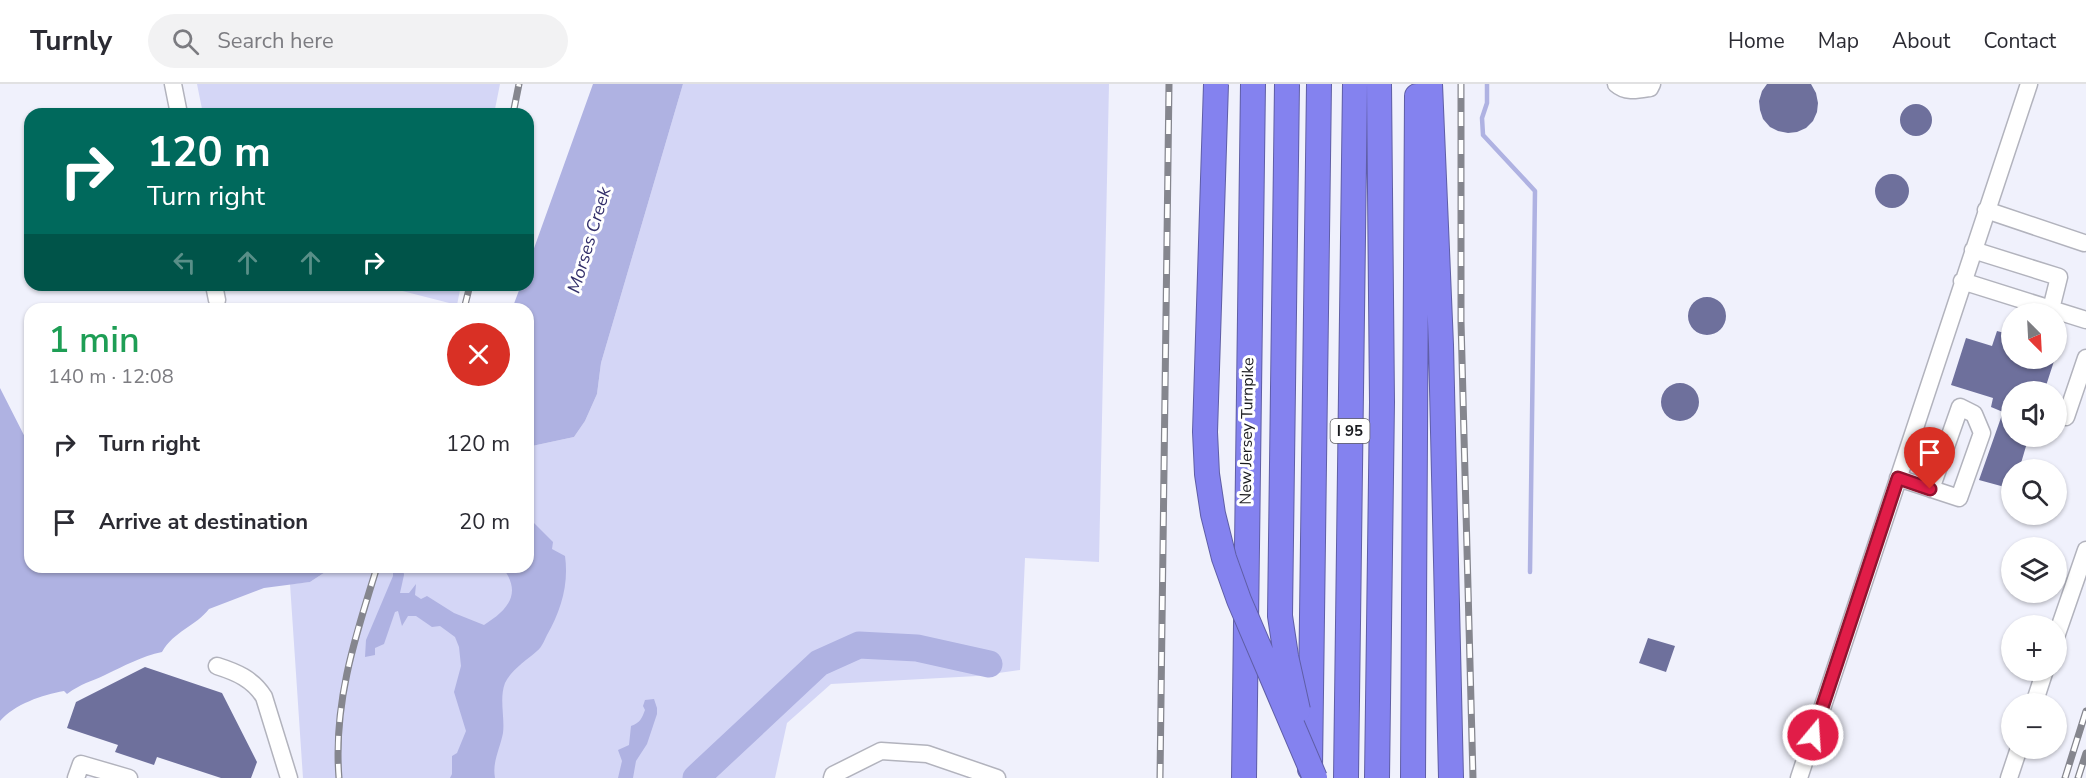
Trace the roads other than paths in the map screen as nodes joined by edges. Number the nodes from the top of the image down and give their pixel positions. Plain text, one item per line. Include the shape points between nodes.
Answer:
1 (173, 84) edge
2 (1216, 84) edge
3 (1254, 84) edge
4 (1287, 84) edge
5 (1319, 84) edge
6 (1355, 84) edge
7 (1379, 84) edge
8 (1417, 84) edge
9 (1430, 84) edge
10 (1616, 84) edge
11 (1652, 84) edge
12 (2029, 84) edge
13 (178, 108) edge
14 (1986, 210) junction
15 (2084, 243) dead end
16 (1973, 250) junction
17 (1962, 281) junction
18 (2032, 303) edge
19 (2052, 303) edge
20 (2067, 314) edge
21 (2086, 320) edge
22 (2086, 358) edge
23 (2067, 414) edge
24 (1898, 478) junction
25 (1930, 489) junction
26 (2086, 550) edge
27 (2064, 615) edge
28 (217, 666) dead end
29 (2015, 759) edge
30 (79, 771) edge
31 (129, 778) edge
32 (289, 778) edge
33 (832, 778) edge
34 (997, 778) edge
35 (1244, 778) edge
36 (1310, 778) edge
37 (1317, 778) edge
38 (1346, 778) edge
39 (1377, 778) edge
40 (1413, 778) edge
41 (1451, 778) edge
42 (1799, 778) edge
43 (2009, 778) edge

1 - 13 lane
2 - 37 highway, bridge via 1205,432 1208,484 1224,558 1239,600
3 - 35 highway, New Jersey Turnpike
4 - 37 highway, bridge via 1280,616 1296,705
5 - 36 highway, I 95
6 - 38 highway, I 95
7 - 39 highway via 1382,402
8 - 40 highway
9 - 41 highway via 1441,345
10 - 11 lane via 1635,91
12 - 14 lane
14 - 15 lane
14 - 16 lane
16 - 17 lane
16 - 19 lane via 2059,277
17 - 18 lane
17 - 24 lane
20 - 21 lane
22 - 23 lane
24 - 25 lane
24 - 42 lane
25 - 25 lane via 1949,437 1960,407 1974,414 1982,433 1959,498
26 - 27 lane
28 - 32 lane via 257,686
29 - 43 lane
30 - 31 lane
33 - 34 lane via 881,751 927,754

